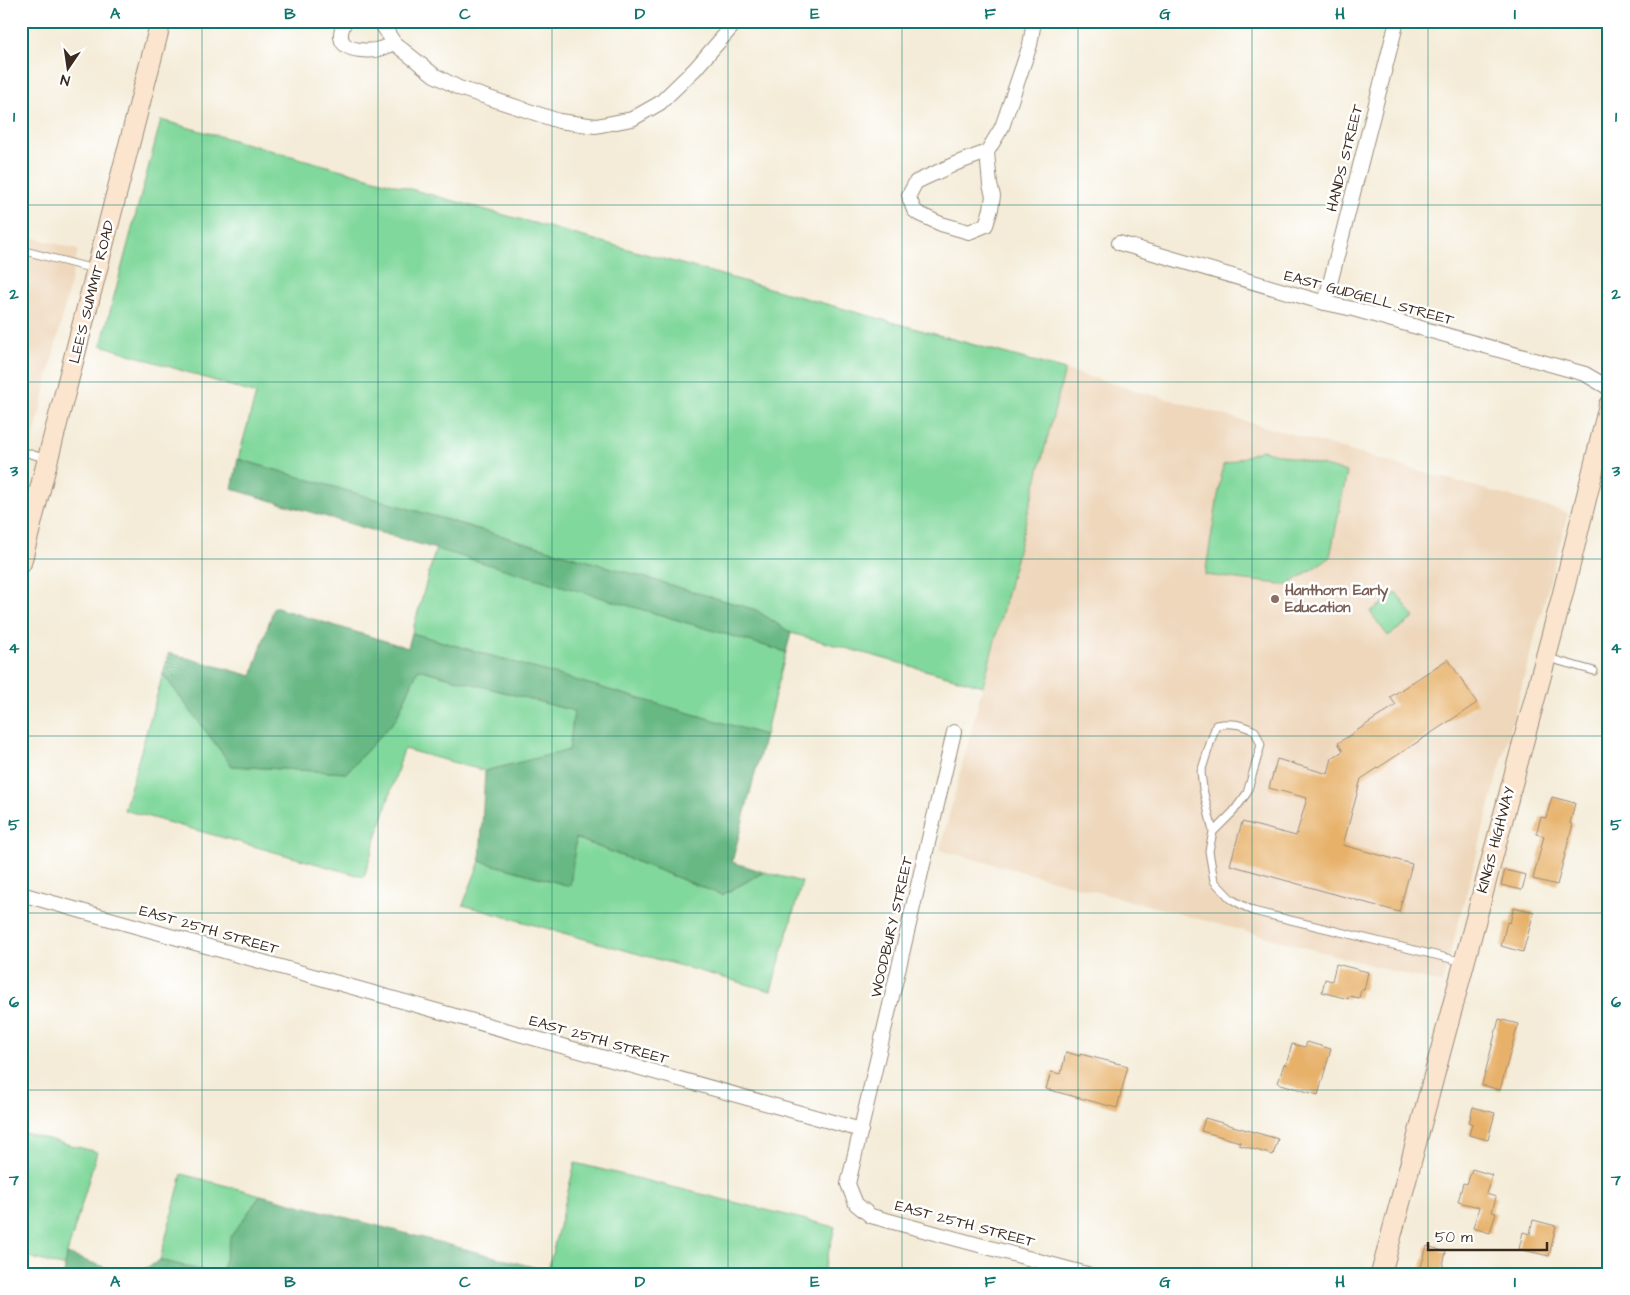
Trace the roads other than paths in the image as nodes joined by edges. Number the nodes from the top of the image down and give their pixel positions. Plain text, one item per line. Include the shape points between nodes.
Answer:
1 (161, 21) edge
2 (344, 21) edge
3 (380, 21) edge
4 (737, 21) edge
5 (1034, 21) edge
6 (1396, 21) edge
7 (394, 43) junction
8 (987, 152) junction
9 (1119, 243) dead end
10 (21, 250) edge
11 (97, 270) junction
12 (1325, 303) junction
13 (1609, 388) edge
14 (1609, 405) edge
15 (21, 452) edge
16 (49, 460) junction
17 (21, 563) edge
18 (1546, 657) junction
19 (1594, 671) dead end
20 (954, 732) dead end
21 (1213, 832) junction
22 (21, 894) edge
23 (1464, 962) junction
24 (861, 1130) junction
25 (1087, 1274) edge
26 (1381, 1274) edge

1 - 11 street, LEE'S SUMMIT ROAD
2 - 7 street via 342,41 347,46 378,50
3 - 7 street
4 - 7 street via 660,103 632,119 596,126 559,121 460,88 434,75
5 - 8 street via 1030,45 1002,127
6 - 12 street, HANDS STREET
8 - 8 street via 916,182 909,195 914,210 940,224 969,232 986,225 993,196
9 - 12 street, EAST GUDGELL STREET
10 - 11 lane
11 - 16 street, LEE'S SUMMIT ROAD
12 - 13 street, EAST GUDGELL STREET via 1585,374
14 - 18 street, KINGS HIGHWAY
15 - 16 lane
16 - 17 street, LEE'S SUMMIT ROAD
18 - 19 lane
18 - 23 street, KINGS HIGHWAY
20 - 24 street, WOODBURY STREET
21 - 21 lane via 1201,772 1216,726 1242,725 1255,731 1261,745 1247,793
21 - 23 lane via 1209,851 1214,881 1231,899 1253,911
22 - 24 street, EAST 25TH STREET
23 - 26 street, KINGS HIGHWAY
24 - 25 street, EAST 25TH STREET via 848,1184 856,1204 871,1216

